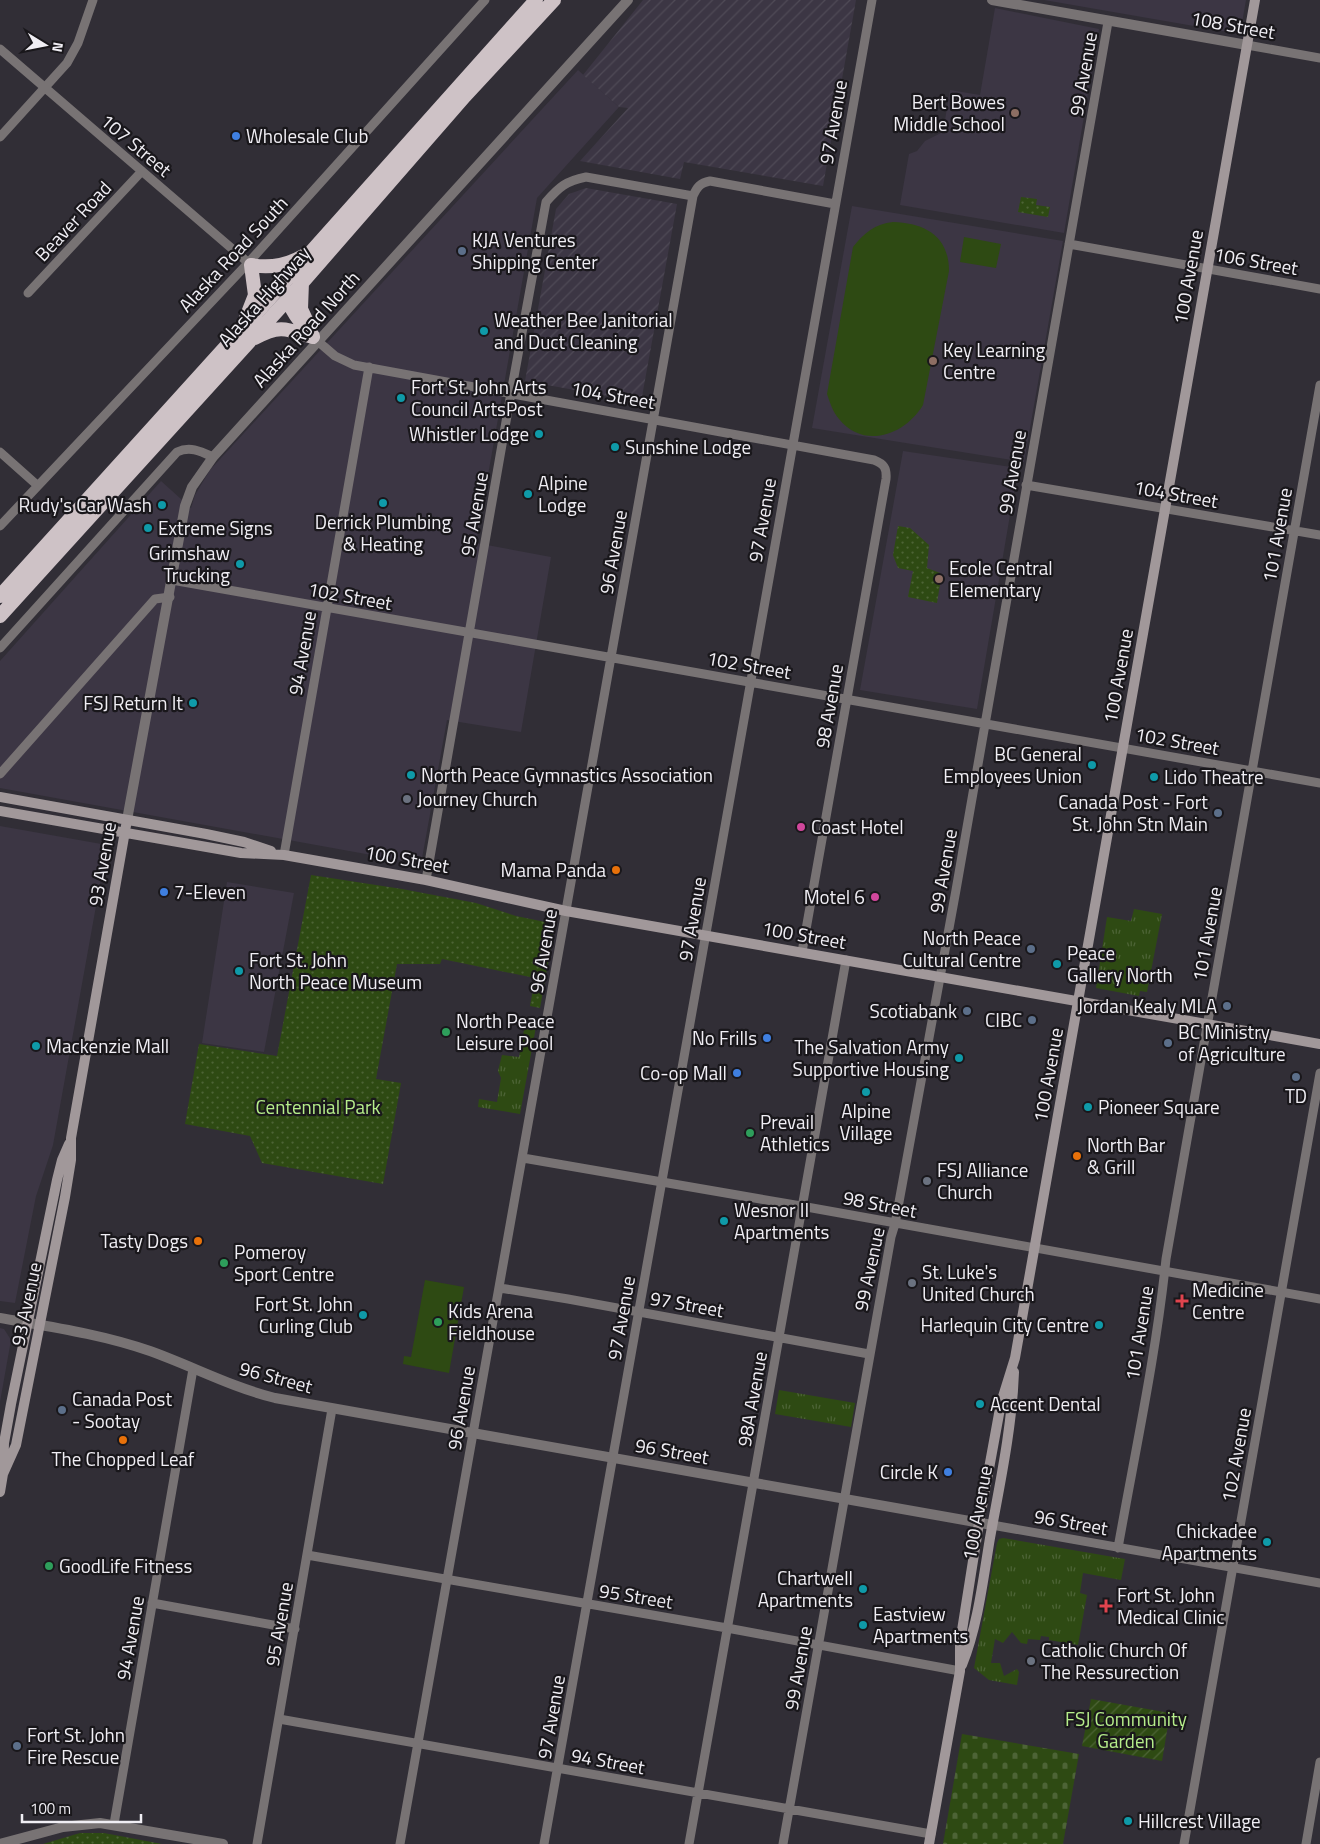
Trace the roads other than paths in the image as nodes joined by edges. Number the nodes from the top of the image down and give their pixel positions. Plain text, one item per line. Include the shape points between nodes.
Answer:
1 (93, 0) edge
2 (485, 0) edge
3 (536, 0) edge
4 (554, 0) edge
5 (628, 0) edge
6 (872, 0) edge
7 (992, 0) edge
8 (1255, 0) edge
9 (1108, 22) junction
10 (1247, 45) junction
11 (0, 49) edge
12 (1320, 58) edge
13 (45, 88) junction
14 (0, 137) edge
15 (142, 171) junction
16 (693, 196) junction
17 (835, 204) junction
18 (1069, 244) junction
19 (310, 252) junction
20 (250, 264) junction
21 (1208, 269) junction
22 (285, 281) junction
23 (302, 282) junction
24 (1320, 289) edge
25 (28, 293) dead end
26 (288, 299) junction
27 (268, 300) junction
28 (266, 322) junction
29 (245, 335) junction
30 (316, 339) junction
31 (369, 367) junction
32 (1320, 385) edge
33 (511, 393) junction
34 (653, 419) junction
35 (792, 445) junction
36 (0, 452) edge
37 (213, 457) junction
38 (884, 466) joint
39 (37, 485) junction
40 (1026, 485) junction
41 (1165, 509) junction
42 (0, 526) edge
43 (1294, 531) junction
44 (1320, 536) edge
45 (172, 580) junction
46 (0, 596) edge
47 (170, 596) junction
48 (327, 608) junction
49 (0, 616) edge
50 (470, 633) junction
51 (0, 648) edge
52 (610, 657) junction
53 (751, 682) junction
54 (847, 699) junction
55 (985, 724) junction
56 (1123, 748) junction
57 (1252, 771) junction
58 (0, 774) edge
59 (1320, 783) edge
60 (0, 797) edge
61 (52, 806) junction
62 (2, 812) edge
63 (127, 820) junction
64 (125, 833) junction
65 (284, 855) junction
66 (426, 880) junction
67 (566, 911) junction
68 (705, 935) junction
69 (802, 952) junction
70 (846, 960) junction
71 (940, 977) junction
72 (1078, 1001) junction
73 (1207, 1024) junction
74 (1320, 1044) edge
75 (1320, 1073) edge
76 (71, 1138) junction
77 (523, 1158) junction
78 (662, 1182) junction
79 (801, 1206) junction
80 (895, 1224) junction
81 (1034, 1249) junction
82 (1164, 1272) junction
83 (500, 1288) junction
84 (1281, 1292) junction
85 (1320, 1299) edge
86 (639, 1312) junction
87 (0, 1318) edge
88 (27, 1323) junction
89 (40, 1324) junction
90 (779, 1337) junction
91 (869, 1354) junction
92 (1015, 1358) junction
93 (193, 1369) junction
94 (332, 1409) junction
95 (473, 1434) junction
96 (613, 1459) junction
97 (4, 1474) junction
98 (753, 1483) junction
99 (0, 1492) edge
100 (844, 1499) junction
101 (979, 1523) junction
102 (992, 1526) junction
103 (1118, 1548) junction
104 (307, 1554) junction
105 (1233, 1567) junction
106 (447, 1579) junction
107 (1320, 1583) edge
108 (152, 1603) junction
109 (588, 1604) junction
110 (728, 1628) junction
111 (295, 1629) junction
112 (819, 1644) junction
113 (960, 1671) junction
114 (279, 1718) junction
115 (418, 1744) junction
116 (1320, 1762) edge
117 (558, 1769) junction
118 (698, 1793) junction
119 (790, 1809) junction
120 (114, 1824) junction
121 (930, 1839) edge
122 (0, 1844) edge
123 (222, 1844) edge
124 (257, 1844) edge
125 (400, 1844) edge
126 (544, 1844) edge
127 (689, 1844) edge
128 (783, 1844) edge
129 (1184, 1844) edge
130 (1306, 1844) edge

1 - 13 street via 78,43 67,63
2 - 20 street, Alaska Road South
3 - 19 highway, Alaska Highway
4 - 23 highway, Alaska Highway
5 - 30 street, Alaska Road North
6 - 17 street, 97 Avenue
7 - 9 street, 108 Street
8 - 10 main road, 100 Avenue
9 - 10 street, 108 Street
9 - 18 street, 99 Avenue
10 - 12 street, 108 Street
10 - 21 main road, 100 Avenue
11 - 13 street, 107 Street
13 - 14 street
13 - 15 street, 107 Street
15 - 20 street, 107 Street
15 - 25 street, Beaver Road
16 - 17 street, 96 Avenue via 701,183 710,181
16 - 33 street, 95 Avenue via 586,176 562,185 546,202
16 - 34 street, 96 Avenue
17 - 35 street, 97 Avenue
18 - 21 street, 106 Street
18 - 40 street, 99 Avenue
19 - 20 highway via 282,265 261,267
19 - 22 highway, Alaska Highway
20 - 27 highway
20 - 29 highway via 255,295
20 - 39 street, Alaska Road South
21 - 24 street, 106 Street
21 - 41 main road, 100 Avenue
22 - 26 highway
22 - 27 highway, Alaska Highway
23 - 26 highway, Alaska Highway
23 - 30 highway via 301,309
26 - 28 highway, Alaska Highway
26 - 30 highway via 297,319
27 - 28 highway
27 - 29 highway, Alaska Highway
28 - 29 highway, Alaska Highway
29 - 30 highway via 278,328
29 - 46 highway, Alaska Highway
29 - 49 highway, Alaska Highway
30 - 31 street, 104 Street via 342,361
30 - 37 street, Alaska Road North
31 - 33 street, 104 Street
31 - 48 street, 94 Avenue
32 - 43 street, 101 Avenue
33 - 34 street, 104 Street
33 - 50 street, 95 Avenue
34 - 35 street, 104 Street
34 - 52 street, 96 Avenue
35 - 38 street, 104 Street via 874,460
35 - 53 street, 97 Avenue
36 - 39 street
37 - 45 street, 93 Avenue via 192,487 187,501
37 - 51 street via 191,448 177,452
38 - 54 street, 98 Avenue via 886,479
39 - 42 street, Alaska Road South
40 - 41 street, 104 Street
40 - 55 street, 99 Avenue
41 - 43 street, 104 Street
41 - 56 main road, 100 Avenue
43 - 44 street, 104 Street
43 - 57 street, 101 Avenue
45 - 47 street, 93 Avenue
45 - 48 street, 102 Street
47 - 58 street via 155,599
47 - 63 street, 93 Avenue
48 - 50 street, 102 Street
48 - 65 street, 94 Avenue
50 - 52 street, 102 Street
50 - 66 street, 95 Avenue
52 - 53 street, 102 Street
52 - 67 street, 96 Avenue
53 - 54 street, 102 Street
53 - 68 street, 97 Avenue
54 - 55 street, 102 Street
54 - 69 street, 98 Avenue
55 - 56 street, 102 Street
55 - 71 street, 99 Avenue
56 - 57 street, 102 Street
56 - 72 main road, 100 Avenue
57 - 59 street, 102 Street
57 - 73 street, 101 Avenue
60 - 61 main road, 100 Street
61 - 62 main road via 16,807
61 - 63 main road, 100 Street
62 - 64 main road, 100 Street
63 - 64 main road, 93 Avenue
63 - 65 main road, 100 Street via 244,842
64 - 65 main road, 100 Street via 241,853
64 - 76 main road, 93 Avenue
65 - 66 main road, 100 Street
66 - 67 main road, 100 Street
67 - 68 main road, 100 Street
67 - 77 street, 96 Avenue
68 - 69 main road, 100 Street
68 - 78 street, 97 Avenue
69 - 70 main road, 100 Street
70 - 71 main road, 100 Street
70 - 79 street, 98A Avenue
71 - 72 main road, 100 Street
71 - 80 street, 99 Avenue
72 - 73 main road, 100 Street
72 - 81 main road, 100 Avenue
73 - 74 main road, 100 Street
73 - 82 street, 101 Avenue
75 - 84 street, 102 Avenue
76 - 88 main road, 93 Avenue via 56,1180
76 - 89 main road, 93 Avenue via 71,1160
77 - 78 street, 98 Street
77 - 83 street, 96 Avenue
78 - 79 street, 98 Street
78 - 86 street, 97 Avenue
79 - 80 street, 98 Street
79 - 90 street, 98A Avenue
80 - 81 street, 98 Street
80 - 91 street, 99 Avenue
81 - 82 street, 98 Street
81 - 92 main road, 100 Avenue
82 - 84 street, 98 Street
82 - 103 street, 101 Avenue
83 - 86 street, 97 Street
83 - 95 street, 96 Avenue
84 - 85 street, 98 Street
84 - 105 street, 102 Avenue
86 - 90 street, 97 Street
86 - 96 street, 97 Avenue
87 - 88 street, 96 Street
88 - 89 street, 96 Street
88 - 97 main road, 93 Avenue via 4,1442
89 - 93 street, 96 Street via 123,1342
89 - 97 main road, 93 Avenue via 16,1445
90 - 91 street, 97 Street
90 - 98 street, 98A Avenue
91 - 100 street, 99 Avenue
92 - 101 main road, 100 Avenue via 1001,1404
92 - 102 main road, 100 Avenue via 1013,1406
93 - 94 street, 96 Street via 263,1395
93 - 108 street, 94 Avenue
94 - 95 street, 96 Street
94 - 104 street, 95 Avenue
95 - 96 street, 96 Street
95 - 106 street, 96 Avenue
96 - 98 street, 96 Street
96 - 109 street, 97 Avenue
97 - 99 main road, 93 Avenue
98 - 100 street, 96 Street
98 - 110 street, 98A Avenue
100 - 101 street, 96 Street
100 - 112 street, 99 Avenue
101 - 102 street, 96 Street
101 - 113 main road, 100 Avenue via 960,1643
102 - 103 street, 96 Street
102 - 113 main road, 100 Avenue via 970,1644
103 - 105 street, 96 Street
104 - 106 street, 95 Street
104 - 111 street, 95 Avenue
105 - 107 street, 96 Street
105 - 129 street, 102 Avenue
106 - 109 street, 95 Street
106 - 115 street, 96 Avenue
108 - 111 street
108 - 120 street, 94 Avenue
109 - 110 street, 95 Street
109 - 117 street, 97 Avenue
110 - 112 street, 95 Street
110 - 118 street, 98A Avenue
111 - 114 street, 95 Avenue
112 - 113 street, 95 Street
112 - 119 street, 99 Avenue
113 - 121 main road, 100 Avenue
114 - 115 street, 94 Street
114 - 124 street, 95 Avenue
115 - 117 street, 94 Street
115 - 125 street, 96 Avenue
116 - 130 street
117 - 118 street, 94 Street
117 - 126 street, 97 Avenue
118 - 119 street, 94 Street
118 - 127 street, 98A Avenue
119 - 121 street, 94 Street
119 - 128 street, 99 Avenue
120 - 122 street via 70,1825
120 - 123 street

